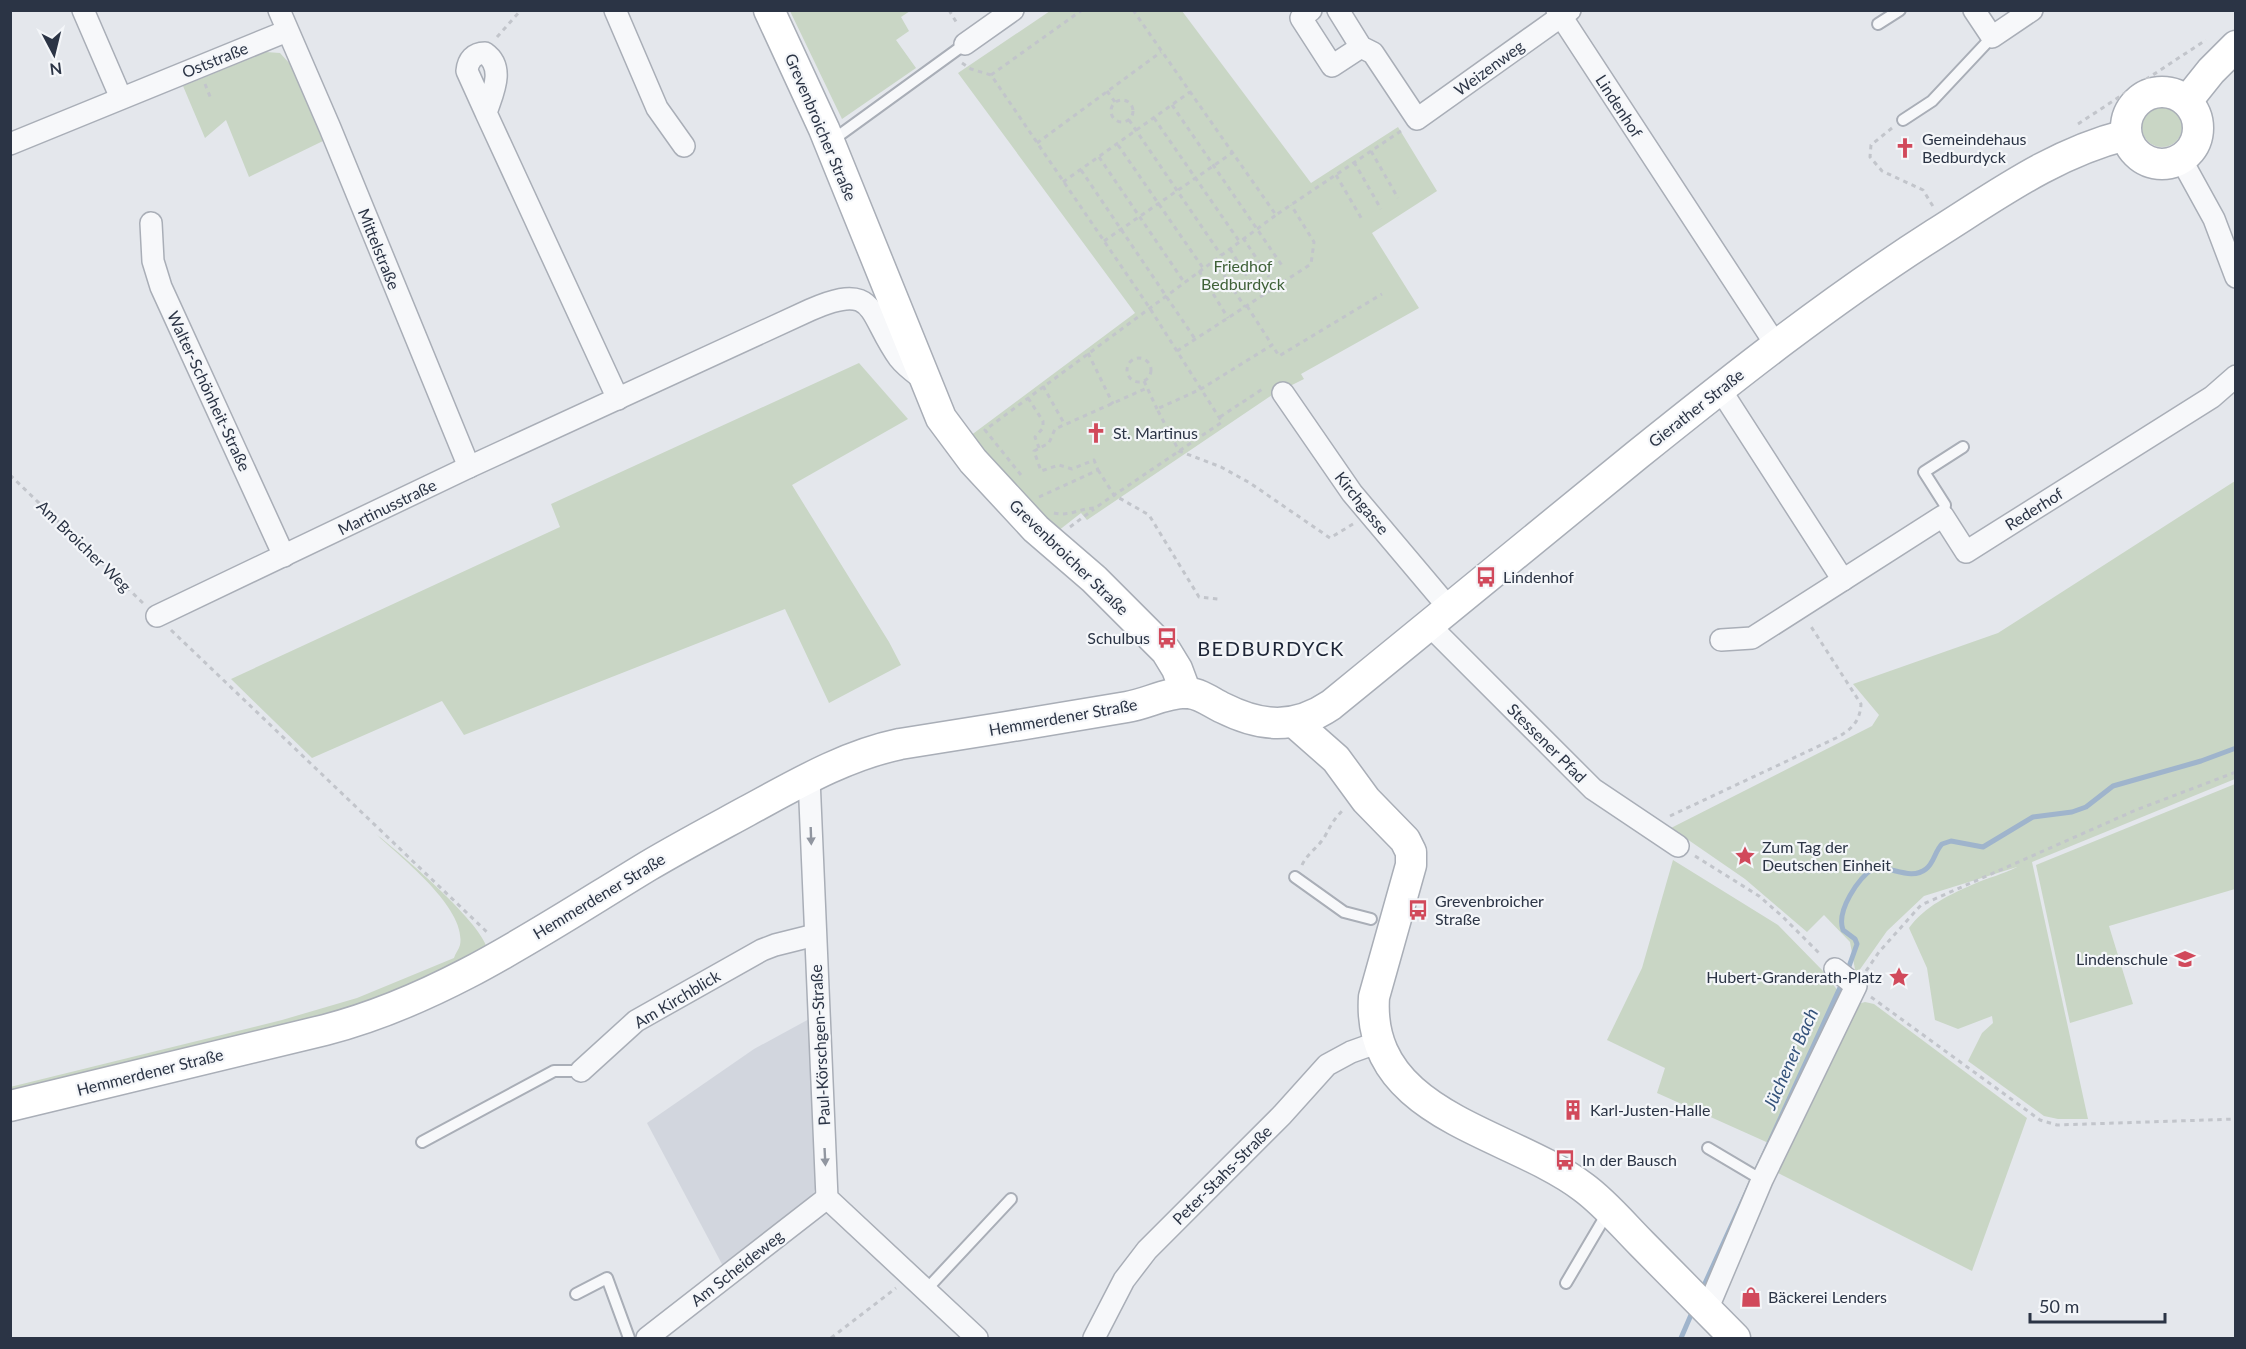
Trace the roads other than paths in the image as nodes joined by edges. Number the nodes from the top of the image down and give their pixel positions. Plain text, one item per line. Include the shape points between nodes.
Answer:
1 (83, 10) edge
2 (279, 10) edge
3 (615, 10) edge
4 (768, 10) edge
5 (1013, 10) edge
6 (1311, 10) edge
7 (1338, 10) edge
8 (1900, 10) edge
9 (1974, 10) edge
10 (2032, 10) edge
11 (1562, 13) edge
12 (1878, 24) dead end
13 (288, 31) junction
14 (1992, 37) junction
15 (2235, 46) edge
16 (956, 47) joint
17 (1361, 47) junction
18 (121, 98) junction
19 (2187, 101) junction
20 (486, 113) junction
21 (1903, 120) road end
22 (2126, 135) junction
23 (830, 142) junction
24 (10, 144) edge
25 (684, 146) dead end
26 (2181, 159) junction
27 (151, 223) dead end
28 (2235, 277) edge
29 (1776, 345) junction
30 (2235, 376) edge
31 (925, 381) junction
32 (1720, 388) junction
33 (1283, 393) road end
34 (618, 399) junction
35 (1963, 447) dead end
36 (469, 467) junction
37 (1943, 516) junction
38 (284, 556) junction
39 (1843, 580) junction
40 (157, 616) road end
41 (1439, 616) junction
42 (1721, 640) dead end
43 (1186, 693) junction
44 (1294, 722) junction
45 (809, 778) junction
46 (1678, 846) road end
47 (1295, 877) road end
48 (1371, 919) dead end
49 (815, 935) junction
50 (1847, 979) road end
51 (1379, 1042) junction
52 (582, 1071) joint
53 (10, 1106) edge
54 (422, 1142) dead end
55 (1708, 1148) dead end
56 (1756, 1175) junction
57 (827, 1198) junction
58 (1011, 1199) dead end
59 (1609, 1210) junction
60 (1566, 1283) dead end
61 (918, 1284) junction
62 (576, 1294) dead end
63 (1701, 1304) junction
64 (629, 1338) edge
65 (647, 1338) edge
66 (977, 1338) edge
67 (1094, 1338) edge
68 (1735, 1338) edge

1 - 18 street
2 - 13 street
3 - 25 street via 657,108
4 - 23 main road, Grevenbroicher Straße
5 - 16 street
6 - 17 street via 1300,18 1332,66
7 - 17 street
8 - 12 lane
9 - 14 street
10 - 14 street
11 - 17 street, Weizenweg via 1417,120 1372,52
11 - 29 street, Lindenhof
13 - 18 street, Oststraße
13 - 36 street, Mittelstraße
14 - 21 lane via 1932,101
15 - 19 main road
16 - 23 lane
18 - 24 street, Oststraße
19 - 22 main road via 2171,93 2145,96 2131,108
19 - 26 main road via 2195,113 2198,133
20 - 20 street via 497,77 485,53 474,56 467,71
20 - 34 street
22 - 26 main road via 2134,151 2149,162 2167,164
22 - 29 main road, Gierather Straße via 2078,149 2039,168 1878,270
23 - 31 main road, Grevenbroicher Straße
26 - 28 street via 2214,219
27 - 38 street, Walter-Schönheit-Straße via 153,261 161,287
29 - 32 main road, Gierather Straße
30 - 37 street, Rederhof via 2212,397 1966,552
31 - 34 street, Martinusstraße via 899,357 869,306 849,297 822,305
31 - 43 main road, Grevenbroicher Straße via 941,418 963,449 1044,537 1077,562 1166,651
32 - 39 street
32 - 41 main road, Gierather Straße
33 - 41 street, Kirchgasse
34 - 36 street, Martinusstraße
35 - 37 lane via 1924,472 1945,506
36 - 38 street, Martinusstraße
37 - 39 street
38 - 40 street, Martinusstraße
39 - 42 street via 1752,638
41 - 44 main road, Gierather Straße via 1331,705
41 - 46 street, Stessener Pfad via 1581,777 1605,798
43 - 44 main road via 1261,722
43 - 45 main road, Hemmerdener Straße via 1139,705 885,747 846,759
44 - 51 main road via 1336,759 1360,793 1405,840 1412,857 1376,988 1373,1011
45 -> 49 street, Paul-Körschgen-Straße
45 - 53 main road, Hemmerdener Straße via 658,860 462,978 426,995 359,1021
47 - 48 lane via 1344,912
49 - 52 street, Am Kirchblick via 762,950 636,1021
49 -> 57 street, Paul-Körschgen-Straße
50 - 56 street
51 - 59 main road via 1396,1074 1422,1099 1576,1182
51 - 67 street, Peter-Stahs-Straße via 1326,1065 1288,1109 1147,1250 1124,1280
52 - 54 lane, Am Kirchblick via 554,1071
55 - 56 lane
56 - 63 street
57 - 61 street
57 - 65 street, Am Scheideweg
58 - 61 lane
59 - 60 lane
59 - 63 main road
61 - 66 street
62 - 64 lane via 607,1278
63 - 68 main road

